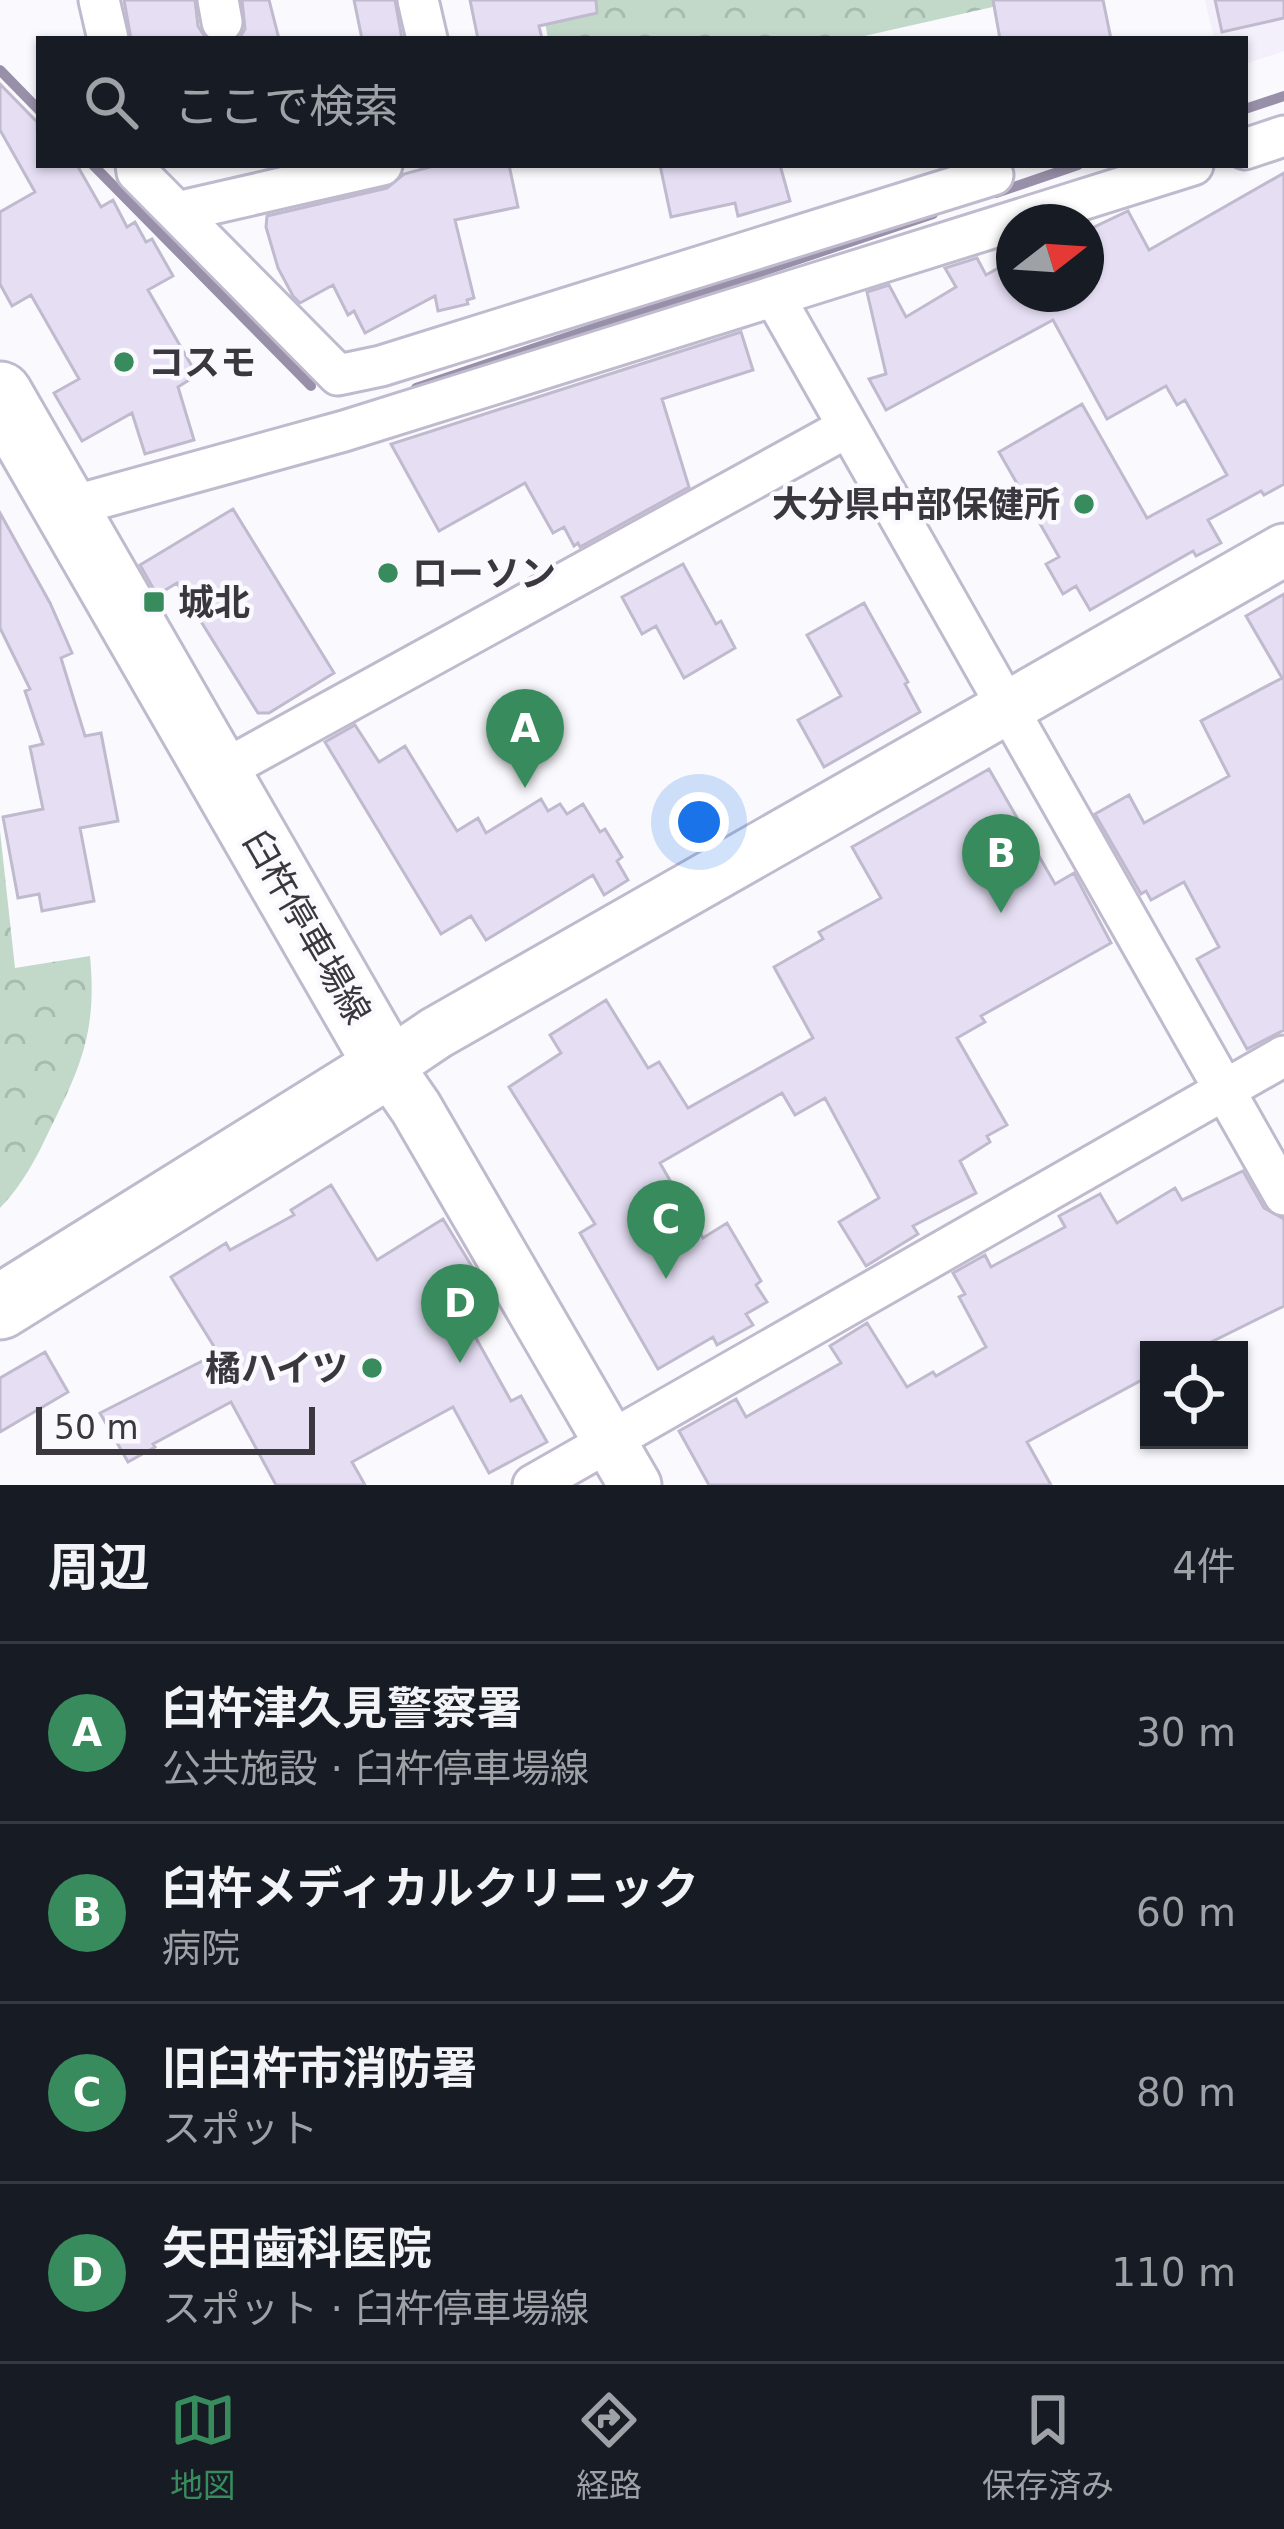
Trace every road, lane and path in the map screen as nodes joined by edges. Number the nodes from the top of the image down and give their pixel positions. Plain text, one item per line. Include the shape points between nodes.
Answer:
1 (99, 0) edge
2 (418, 0) edge
3 (107, 36) edge
4 (426, 36) edge
5 (1284, 136) edge
6 (1248, 147) edge
7 (136, 168) edge
8 (369, 168) edge
9 (1183, 168) edge
10 (993, 175) dead end
11 (177, 212) junction
12 (774, 296) junction
13 (350, 372) junction
14 (0, 394) edge
15 (848, 427) junction
16 (344, 431) junction
17 (65, 508) junction
18 (1284, 550) edge
19 (1007, 707) junction
20 (218, 773) junction
21 (1284, 1056) edge
22 (386, 1066) junction
23 (1226, 1091) junction
24 (1284, 1195) edge
25 (0, 1307) edge
26 (622, 1463) edge
27 (533, 1485) edge

1 - 3 street
2 - 4 street
5 - 6 street
7 - 11 street
8 - 11 street
9 - 12 street
10 - 13 street
11 - 13 street via 338,375
12 - 15 street
12 - 16 street
13 - 16 street
14 - 17 main road, 臼杵停車場線
15 - 19 street
15 - 20 street
16 - 17 street
17 - 20 main road, 臼杵停車場線
18 - 19 street
19 - 22 street
19 - 23 street
20 - 22 main road, 臼杵停車場線
21 - 23 street
22 - 25 main road, 臼杵停車場線
22 - 26 street
23 - 24 street
23 - 26 street
26 - 27 street

